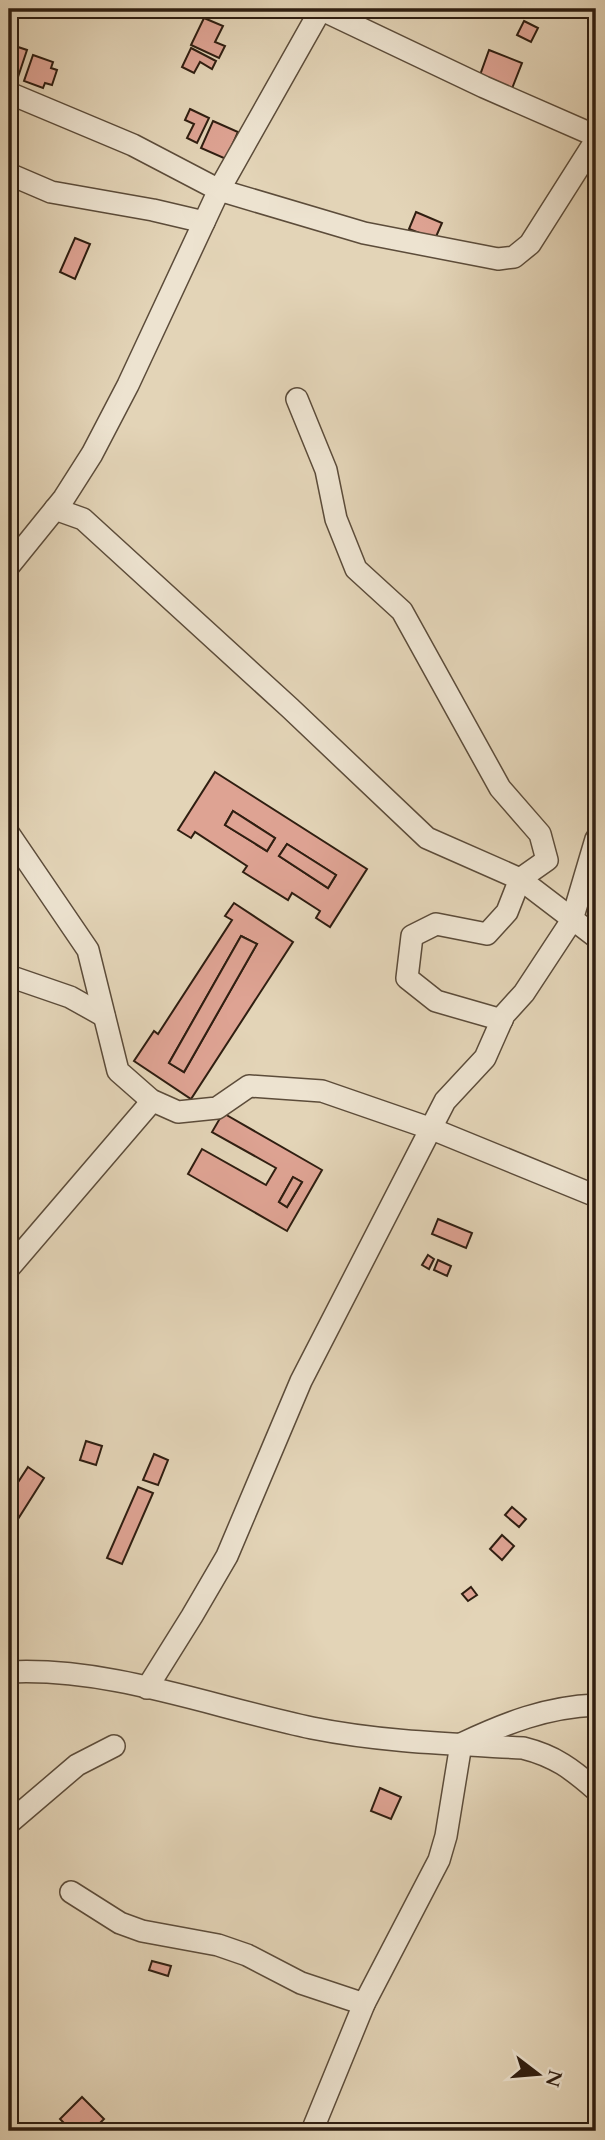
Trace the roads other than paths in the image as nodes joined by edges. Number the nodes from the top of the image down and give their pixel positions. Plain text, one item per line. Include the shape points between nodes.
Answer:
1 (320, 9) edge
2 (9, 93) edge
3 (596, 138) edge
4 (9, 174) edge
5 (219, 190) junction
6 (204, 222) junction
7 (297, 399) dead end
8 (55, 509) junction
9 (9, 566) edge
10 (9, 834) edge
11 (596, 839) edge
12 (520, 879) junction
13 (572, 920) junction
14 (596, 936) edge
15 (9, 976) edge
16 (104, 1016) junction
17 (502, 1020) junction
18 (151, 1100) junction
19 (432, 1129) junction
20 (596, 1196) edge
21 (9, 1268) edge
22 (9, 1672) edge
23 (146, 1688) junction
24 (596, 1705) edge
25 (461, 1744) junction
26 (114, 1746) dead end
27 (596, 1790) edge
28 (9, 1823) edge
29 (71, 1892) dead end
30 (364, 2004) junction
31 (312, 2131) edge

1 - 3 street
1 - 5 street
2 - 5 street via 133,145
3 - 5 street via 530,244 506,259 364,233
4 - 6 street via 51,192
5 - 6 street
6 - 8 street via 93,454
7 - 12 street via 326,470 336,519 356,569 402,611 499,788 540,834 547,860
8 - 9 street
8 - 12 street via 83,519 427,838
10 - 16 street via 88,950
11 - 13 street
12 - 13 street
12 - 17 street via 506,912 487,934 436,923 412,936 407,978 436,1001
13 - 14 street
13 - 17 street
15 - 16 street via 70,997
16 - 18 street via 118,1071
17 - 19 street via 485,1058 445,1101
18 - 19 street via 178,1112 217,1108 249,1086 321,1091
18 - 21 street
19 - 20 street
19 - 23 street via 301,1381 227,1556
22 - 23 street via 58,1673
23 - 25 street via 316,1729 390,1741
24 - 25 street via 531,1715
25 - 27 street via 543,1753 561,1761
25 - 30 street via 439,1860
26 - 28 street via 77,1765
29 - 30 street via 120,1923 218,1945 302,1983
30 - 31 street

